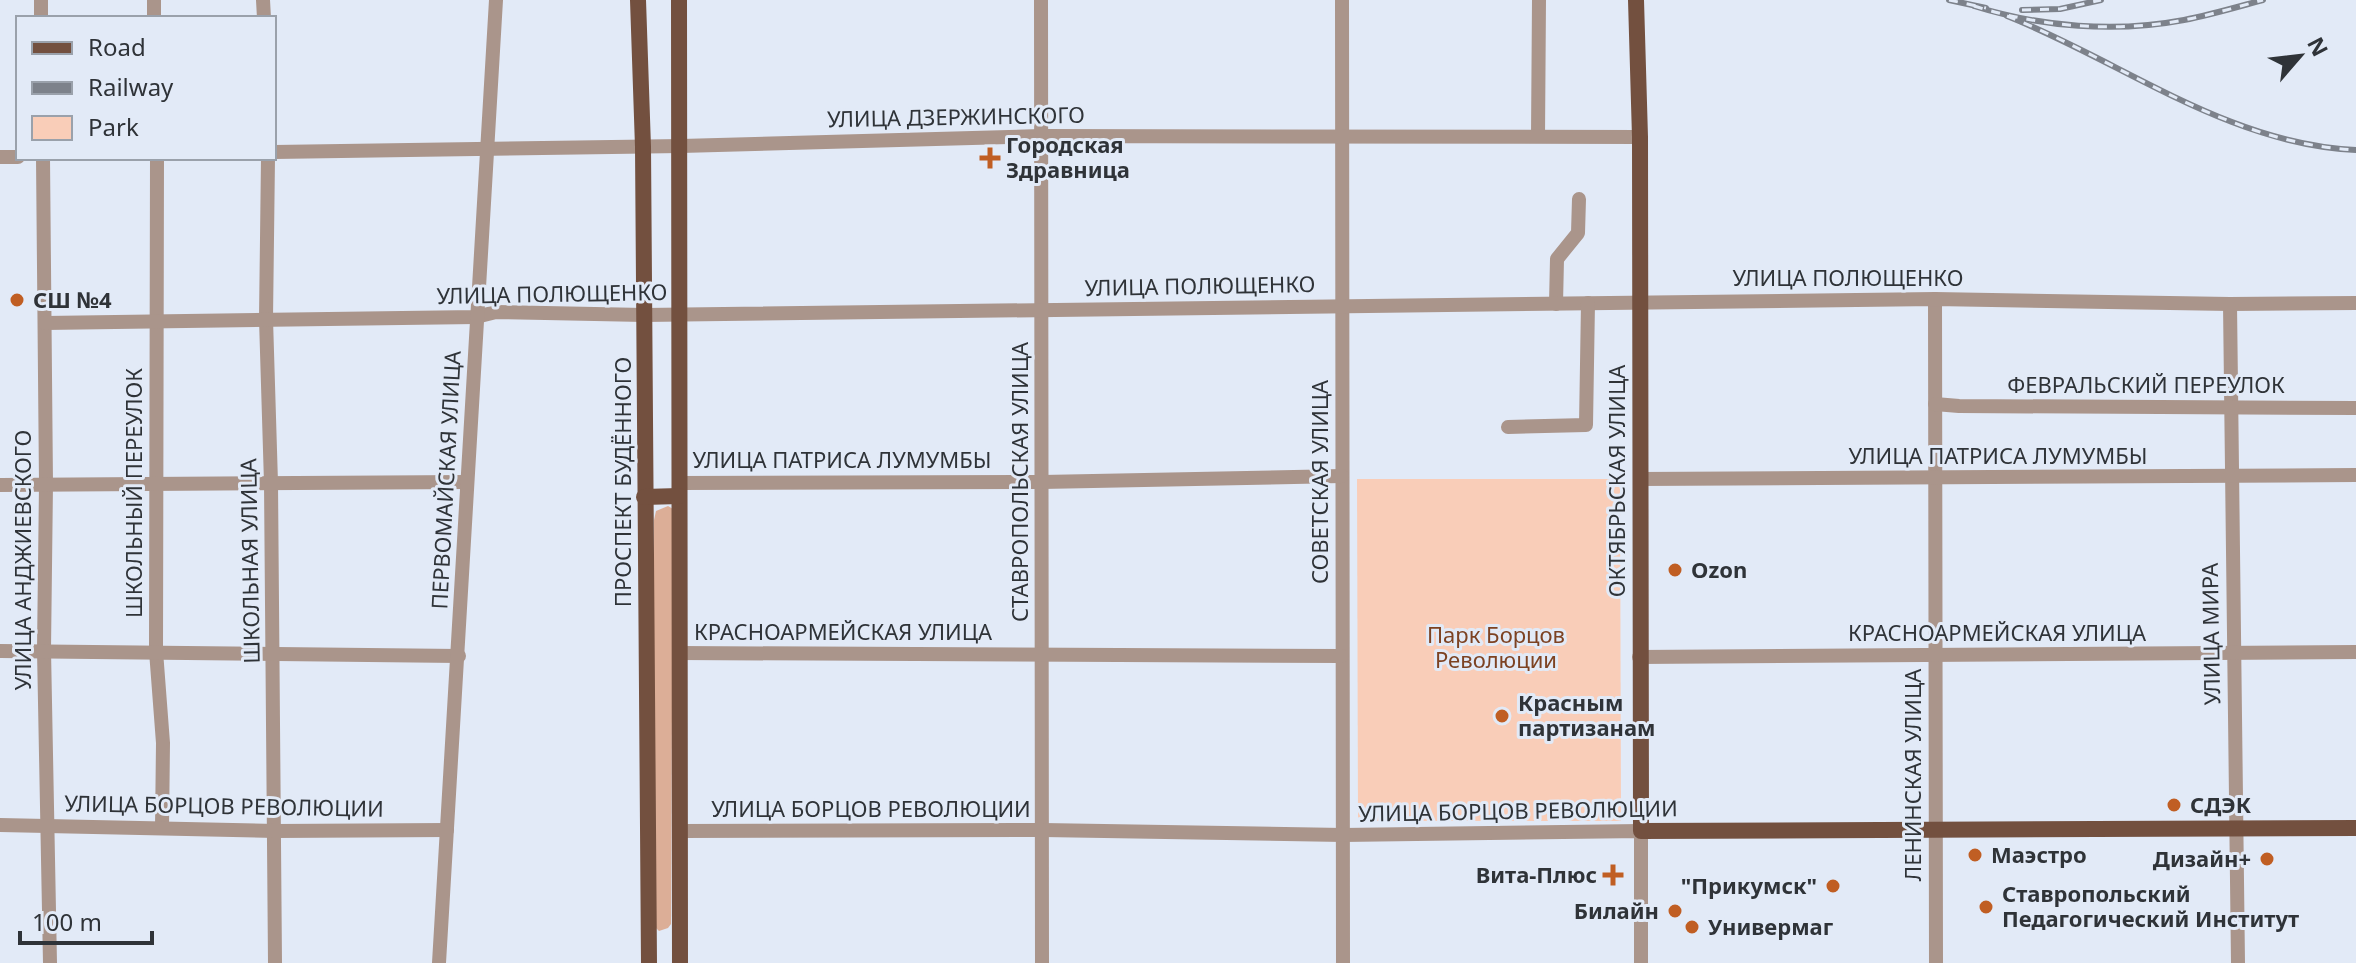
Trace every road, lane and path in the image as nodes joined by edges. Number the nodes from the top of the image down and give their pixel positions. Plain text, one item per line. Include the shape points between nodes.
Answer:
1 (496, 0) edge
2 (638, 0) edge
3 (679, 0) edge
4 (1041, 0) edge
5 (1342, 0) edge
6 (1539, 0) edge
7 (1636, 0) edge
8 (1341, 135) junction
9 (1041, 136) junction
10 (1538, 136) junction
11 (1640, 137) junction
12 (681, 146) junction
13 (643, 147) junction
14 (487, 149) junction
15 (276, 152) edge
16 (43, 160) edge
17 (157, 160) edge
18 (268, 160) edge
19 (1579, 199) dead end
20 (1935, 299) junction
21 (1640, 302) junction
22 (1588, 303) junction
23 (2356, 303) edge
24 (1556, 304) junction
25 (2230, 304) junction
26 (1342, 307) junction
27 (1041, 310) junction
28 (680, 314) junction
29 (644, 315) junction
30 (476, 317) junction
31 (266, 319) junction
32 (156, 321) junction
33 (45, 323) junction
34 (1935, 404) junction
35 (2230, 408) junction
36 (2356, 408) edge
37 (1508, 427) dead end
38 (2356, 475) edge
39 (1342, 476) junction
40 (2231, 476) junction
41 (1934, 478) junction
42 (1640, 479) junction
43 (467, 482) junction
44 (1042, 482) junction
45 (271, 483) junction
46 (46, 484) junction
47 (157, 484) junction
48 (0, 485) edge
49 (679, 490) junction
50 (644, 497) junction
51 (44, 650) junction
52 (0, 651) edge
53 (156, 651) junction
54 (2356, 652) edge
55 (273, 653) junction
56 (680, 653) junction
57 (2234, 653) junction
58 (1042, 654) junction
59 (1935, 655) junction
60 (459, 656) junction
61 (1342, 656) junction
62 (1639, 657) junction
63 (0, 825) edge
64 (47, 825) junction
65 (162, 828) junction
66 (2235, 828) junction
67 (2356, 828) edge
68 (447, 830) junction
69 (1043, 830) junction
70 (1934, 830) junction
71 (275, 831) junction
72 (681, 831) junction
73 (1641, 831) junction
74 (1343, 835) junction
75 (50, 963) edge
76 (275, 963) edge
77 (439, 963) edge
78 (649, 963) edge
79 (680, 963) edge
80 (1042, 963) edge
81 (1343, 963) edge
82 (1641, 963) edge
83 (1936, 963) edge
84 (2238, 963) edge

1 - 14 street, ПЕРВОМАЙСКАЯ УЛИЦА
2 - 13 main road, ПРОСПЕКТ БУДЁННОГО
3 - 12 main road
4 - 9 street, СТАВРОПОЛЬСКАЯ УЛИЦА
5 - 8 street, СОВЕТСКАЯ УЛИЦА
6 - 10 street
7 - 11 main road, ОКТЯБРЬСКАЯ УЛИЦА
8 - 9 street, УЛИЦА ДЗЕРЖИНСКОГО
8 - 10 street, УЛИЦА ДЗЕРЖИНСКОГО
8 - 26 street, СОВЕТСКАЯ УЛИЦА
9 - 12 street, УЛИЦА ДЗЕРЖИНСКОГО
9 - 27 street, СТАВРОПОЛЬСКАЯ УЛИЦА
10 - 11 street, УЛИЦА ДЗЕРЖИНСКОГО
11 - 21 main road, ОКТЯБРЬСКАЯ УЛИЦА
12 - 13 street, УЛИЦА ДЗЕРЖИНСКОГО
12 - 28 main road
13 - 14 street, УЛИЦА ДЗЕРЖИНСКОГО
13 - 29 main road, ПРОСПЕКТ БУДЁННОГО
14 - 15 street, УЛИЦА ДЗЕРЖИНСКОГО
14 - 30 street, ПЕРВОМАЙСКАЯ УЛИЦА
16 - 33 street, УЛИЦА АНДЖИЕВСКОГО
17 - 32 street, ШКОЛЬНЫЙ ПЕРЕУЛОК
18 - 31 street, ШКОЛЬНАЯ УЛИЦА
19 - 24 street via 1578,233 1557,259
20 - 21 street, УЛИЦА ПОЛЮЩЕНКО
20 - 25 street, УЛИЦА ПОЛЮЩЕНКО
20 - 34 street, ЛЕНИНСКАЯ УЛИЦА
21 - 22 street, УЛИЦА ПОЛЮЩЕНКО
21 - 42 main road, ОКТЯБРЬСКАЯ УЛИЦА
22 - 24 street, УЛИЦА ПОЛЮЩЕНКО
22 - 37 street via 1586,425
23 - 25 street, УЛИЦА ПОЛЮЩЕНКО
24 - 26 street, УЛИЦА ПОЛЮЩЕНКО
25 - 35 street, УЛИЦА МИРА
26 - 27 street, УЛИЦА ПОЛЮЩЕНКО
26 - 39 street, СОВЕТСКАЯ УЛИЦА
27 - 28 street, УЛИЦА ПОЛЮЩЕНКО
27 - 44 street, СТАВРОПОЛЬСКАЯ УЛИЦА
28 - 29 street, УЛИЦА ПОЛЮЩЕНКО
28 - 49 main road
29 - 30 street, УЛИЦА ПОЛЮЩЕНКО via 496,312
29 - 50 main road, ПРОСПЕКТ БУДЁННОГО
30 - 31 street, УЛИЦА ПОЛЮЩЕНКО
30 - 43 street, ПЕРВОМАЙСКАЯ УЛИЦА
31 - 32 street, УЛИЦА ПОЛЮЩЕНКО
31 - 45 street, ШКОЛЬНАЯ УЛИЦА
32 - 33 street, УЛИЦА ПОЛЮЩЕНКО
32 - 47 street, ШКОЛЬНЫЙ ПЕРЕУЛОК
33 - 46 street, УЛИЦА АНДЖИЕВСКОГО
34 - 35 street, ФЕВРАЛЬСКИЙ ПЕРЕУЛОК
34 - 41 street, ЛЕНИНСКАЯ УЛИЦА
35 - 36 street, ФЕВРАЛЬСКИЙ ПЕРЕУЛОК
35 - 40 street, УЛИЦА МИРА
38 - 40 street, УЛИЦА ПАТРИСА ЛУМУМБЫ
39 - 44 street, УЛИЦА ПАТРИСА ЛУМУМБЫ
39 - 61 street, СОВЕТСКАЯ УЛИЦА
40 - 41 street, УЛИЦА ПАТРИСА ЛУМУМБЫ
40 - 57 street, УЛИЦА МИРА
41 - 42 street, УЛИЦА ПАТРИСА ЛУМУМБЫ
41 - 59 street, ЛЕНИНСКАЯ УЛИЦА
42 - 62 main road, ОКТЯБРЬСКАЯ УЛИЦА
43 - 45 street
43 - 60 street, ПЕРВОМАЙСКАЯ УЛИЦА
44 - 49 street, УЛИЦА ПАТРИСА ЛУМУМБЫ
44 - 58 street, СТАВРОПОЛЬСКАЯ УЛИЦА
45 - 47 street
45 - 55 street, ШКОЛЬНАЯ УЛИЦА
46 - 47 street
46 - 48 street
46 - 51 street, УЛИЦА АНДЖИЕВСКОГО
47 - 53 street, ШКОЛЬНЫЙ ПЕРЕУЛОК
49 - 50 main road
49 - 56 main road
50 - 78 main road, ПРОСПЕКТ БУДЁННОГО
51 - 52 street
51 - 53 street
51 - 64 street, УЛИЦА АНДЖИЕВСКОГО
53 - 55 street
53 - 65 street, ШКОЛЬНЫЙ ПЕРЕУЛОК
54 - 57 street, КРАСНОАРМЕЙСКАЯ УЛИЦА
55 - 60 street
55 - 71 street, ШКОЛЬНАЯ УЛИЦА
56 - 58 street, КРАСНОАРМЕЙСКАЯ УЛИЦА
56 - 72 main road
57 - 59 street, КРАСНОАРМЕЙСКАЯ УЛИЦА
57 - 66 street, УЛИЦА МИРА
58 - 61 street, КРАСНОАРМЕЙСКАЯ УЛИЦА
58 - 69 street, СТАВРОПОЛЬСКАЯ УЛИЦА
59 - 62 street, КРАСНОАРМЕЙСКАЯ УЛИЦА
59 - 70 street, ЛЕНИНСКАЯ УЛИЦА
60 - 68 street, ПЕРВОМАЙСКАЯ УЛИЦА
61 - 74 street, СОВЕТСКАЯ УЛИЦА
62 - 73 main road, ОКТЯБРЬСКАЯ УЛИЦА
63 - 64 street, УЛИЦА БОРЦОВ РЕВОЛЮЦИИ
64 - 65 street, УЛИЦА БОРЦОВ РЕВОЛЮЦИИ
64 - 75 street, УЛИЦА АНДЖИЕВСКОГО
65 - 71 street, УЛИЦА БОРЦОВ РЕВОЛЮЦИИ
66 - 67 main road, УЛИЦА БОРЦОВ РЕВОЛЮЦИИ
66 - 70 main road, УЛИЦА БОРЦОВ РЕВОЛЮЦИИ
66 - 84 street, УЛИЦА МИРА
68 - 71 street, УЛИЦА БОРЦОВ РЕВОЛЮЦИИ
68 - 77 street, ПЕРВОМАЙСКАЯ УЛИЦА
69 - 72 street, УЛИЦА БОРЦОВ РЕВОЛЮЦИИ
69 - 74 street, УЛИЦА БОРЦОВ РЕВОЛЮЦИИ
69 - 80 street, СТАВРОПОЛЬСКАЯ УЛИЦА
70 - 73 main road, УЛИЦА БОРЦОВ РЕВОЛЮЦИИ
70 - 83 street, ЛЕНИНСКАЯ УЛИЦА
71 - 76 street, ШКОЛЬНАЯ УЛИЦА
72 - 79 main road
73 - 74 street, УЛИЦА БОРЦОВ РЕВОЛЮЦИИ
73 - 82 street, ОКТЯБРЬСКАЯ УЛИЦА
74 - 81 street, СОВЕТСКАЯ УЛИЦА

